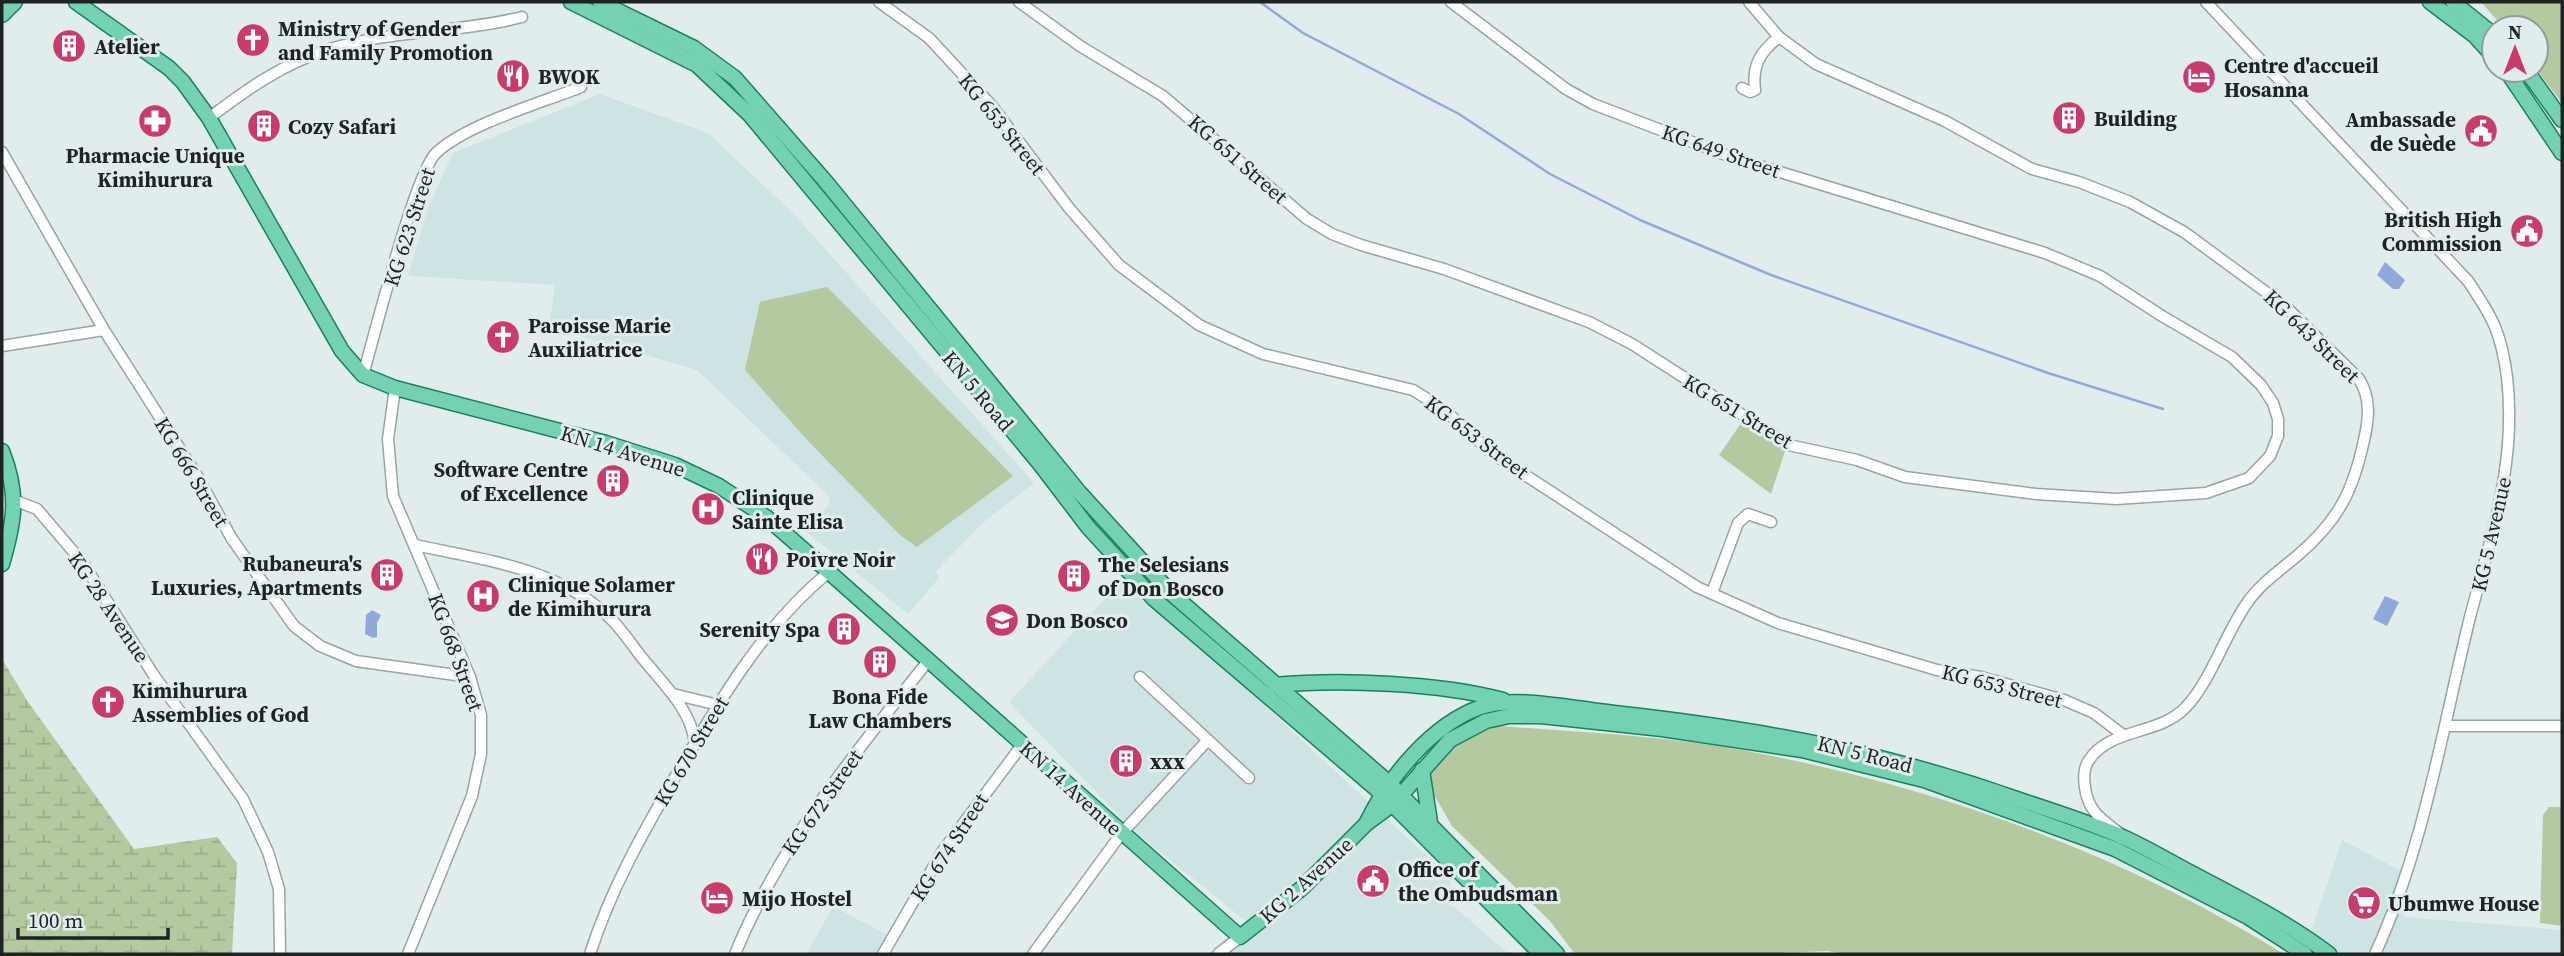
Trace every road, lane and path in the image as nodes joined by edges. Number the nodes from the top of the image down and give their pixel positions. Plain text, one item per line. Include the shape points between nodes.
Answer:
1 (15, 2) edge
2 (76, 2) edge
3 (571, 2) edge
4 (600, 2) edge
5 (878, 2) edge
6 (1019, 2) edge
7 (1451, 2) edge
8 (1749, 2) edge
9 (2206, 2) edge
10 (2430, 2) edge
11 (2453, 2) edge
12 (2, 15) edge
13 (522, 16) dead end
14 (2480, 24) edge
15 (1780, 37) junction
16 (2480, 42) edge
17 (2515, 84) edge
18 (2536, 84) edge
19 (582, 87) dead end
20 (1742, 88) dead end
21 (209, 118) junction
22 (2562, 120) edge
23 (2, 152) edge
24 (2562, 153) edge
25 (2018, 244) joint
26 (104, 330) junction
27 (2, 346) edge
28 (363, 375) junction
29 (395, 387) junction
30 (2, 451) edge
31 (16, 501) junction
32 (1771, 522) dead end
33 (415, 545) junction
34 (2, 564) edge
35 (829, 572) junction
36 (1712, 593) junction
37 (928, 661) junction
38 (470, 677) junction
39 (1140, 677) dead end
40 (1275, 685) junction
41 (673, 694) junction
42 (1515, 704) junction
43 (718, 705) junction
44 (2447, 726) junction
45 (2562, 726) edge
46 (2123, 736) junction
47 (1207, 741) junction
48 (695, 744) junction
49 (1022, 745) junction
50 (1422, 770) junction
51 (1249, 778) dead end
52 (1385, 788) junction
53 (1397, 799) junction
54 (1430, 822) junction
55 (1366, 824) junction
56 (1121, 834) junction
57 (2125, 839) junction
58 (1485, 890) junction
59 (1240, 937) junction
60 (280, 954) edge
61 (408, 954) edge
62 (590, 954) edge
63 (735, 954) edge
64 (883, 954) edge
65 (1032, 954) edge
66 (1218, 954) edge
67 (1541, 954) edge
68 (1557, 954) edge
69 (2305, 954) edge
70 (2329, 954) edge
71 (2375, 954) edge

1 - 12 main road
2 - 21 main road, KN 14 Avenue via 169,68
3 - 52 main road, KN 5 Road via 677,54 719,83 1088,527 1154,599
4 - 40 main road, KN 5 Road via 694,48 735,78 826,182 1079,492 1172,594
5 - 36 street, KG 653 Street via 929,38 992,106 1097,242 1170,306 1199,325 1263,354 1413,390 1493,454
6 - 25 street, KG 651 Street via 1080,46 1163,96 1307,219 1332,234 1589,322 1632,344 1789,445 1857,460 1905,477 2116,499 2206,493 2234,485 2258,470 2278,436 2278,419 2273,403 2249,373 2232,357 2101,276
7 - 25 street, KG 649 Street via 1566,89 1593,104 1731,157
8 - 15 street, KG 643 Street
9 - 44 street, KG 5 Avenue via 2468,281 2494,320 2507,380 2506,468
10 - 16 main road
11 - 14 main road
13 - 21 street via 481,27 387,37 330,49 256,82
15 - 20 street via 1757,61 1755,90
15 - 46 street, KG 643 Street via 1816,64 1945,121 2032,169 2130,202 2184,232 2285,306 2365,389 2368,424 2362,452 2351,490 2336,516 2256,591 2230,627 2186,708 2158,726
17 - 24 main road
18 - 22 main road
19 - 28 street, KG 623 Street via 464,134 432,158 417,193
21 - 28 main road, KN 14 Avenue via 331,334
23 - 26 street, KG 666 Street
26 - 27 street
26 - 38 street, KG 666 Street via 245,559 305,636 356,661
28 - 29 main road, KN 14 Avenue
29 - 33 street, KG 668 Street via 388,439 390,480 398,512
29 - 35 main road, KN 14 Avenue via 676,465 719,486 765,517
30 - 31 main road
31 - 34 main road
31 - 60 street, KG 28 Avenue via 37,509 83,564 243,799 268,852 279,890
32 - 36 street via 1748,514 1738,523
33 - 38 street, KG 668 Street
33 - 41 street via 534,573 578,592 612,621
35 - 37 main road, KN 14 Avenue
35 - 43 street, KG 670 Street via 789,607
36 - 46 street, KG 653 Street via 1790,627 1937,670 2064,700 2094,713
37 - 49 main road, KN 14 Avenue
37 - 63 street, KG 672 Street via 799,830 764,888
38 - 61 street, KG 668 Street via 481,715 478,774
39 - 47 street
40 - 42 main road via 1319,681 1459,691
40 - 52 main road, KN 5 Road
41 - 43 street
41 - 48 street via 688,718
42 - 52 main road, KN 5 Road via 1481,707 1450,724
42 - 57 main road, KN 5 Road via 1676,719 1834,745 1938,772
43 - 48 street, KG 670 Street
44 - 45 street
44 - 71 street, KG 5 Avenue via 2403,884
46 - 57 street, KG 643 Street via 2089,760 2085,770 2093,811
47 - 51 street
47 - 56 street
48 - 62 street, KG 670 Street via 629,855
49 - 56 main road, KN 14 Avenue
49 - 64 street, KG 674 Street via 942,852
50 - 53 main road, KN 5 Road
50 - 54 main road
50 - 69 main road, KN 5 Road via 1465,730 1509,716 1648,727 1802,750 1924,780 2115,849 2248,917
52 - 53 main road, KN 5 Road
52 - 55 main road, KN 5 Road
53 - 54 main road
53 - 55 main road, KG 2 Avenue
53 - 58 main road
54 - 58 main road
55 - 59 main road, KG 2 Avenue via 1302,888
56 - 59 main road, KN 14 Avenue
56 - 65 street
57 - 70 main road, KN 5 Road via 2266,913
58 - 67 main road
58 - 68 main road
59 - 66 street, KG 2 Avenue

